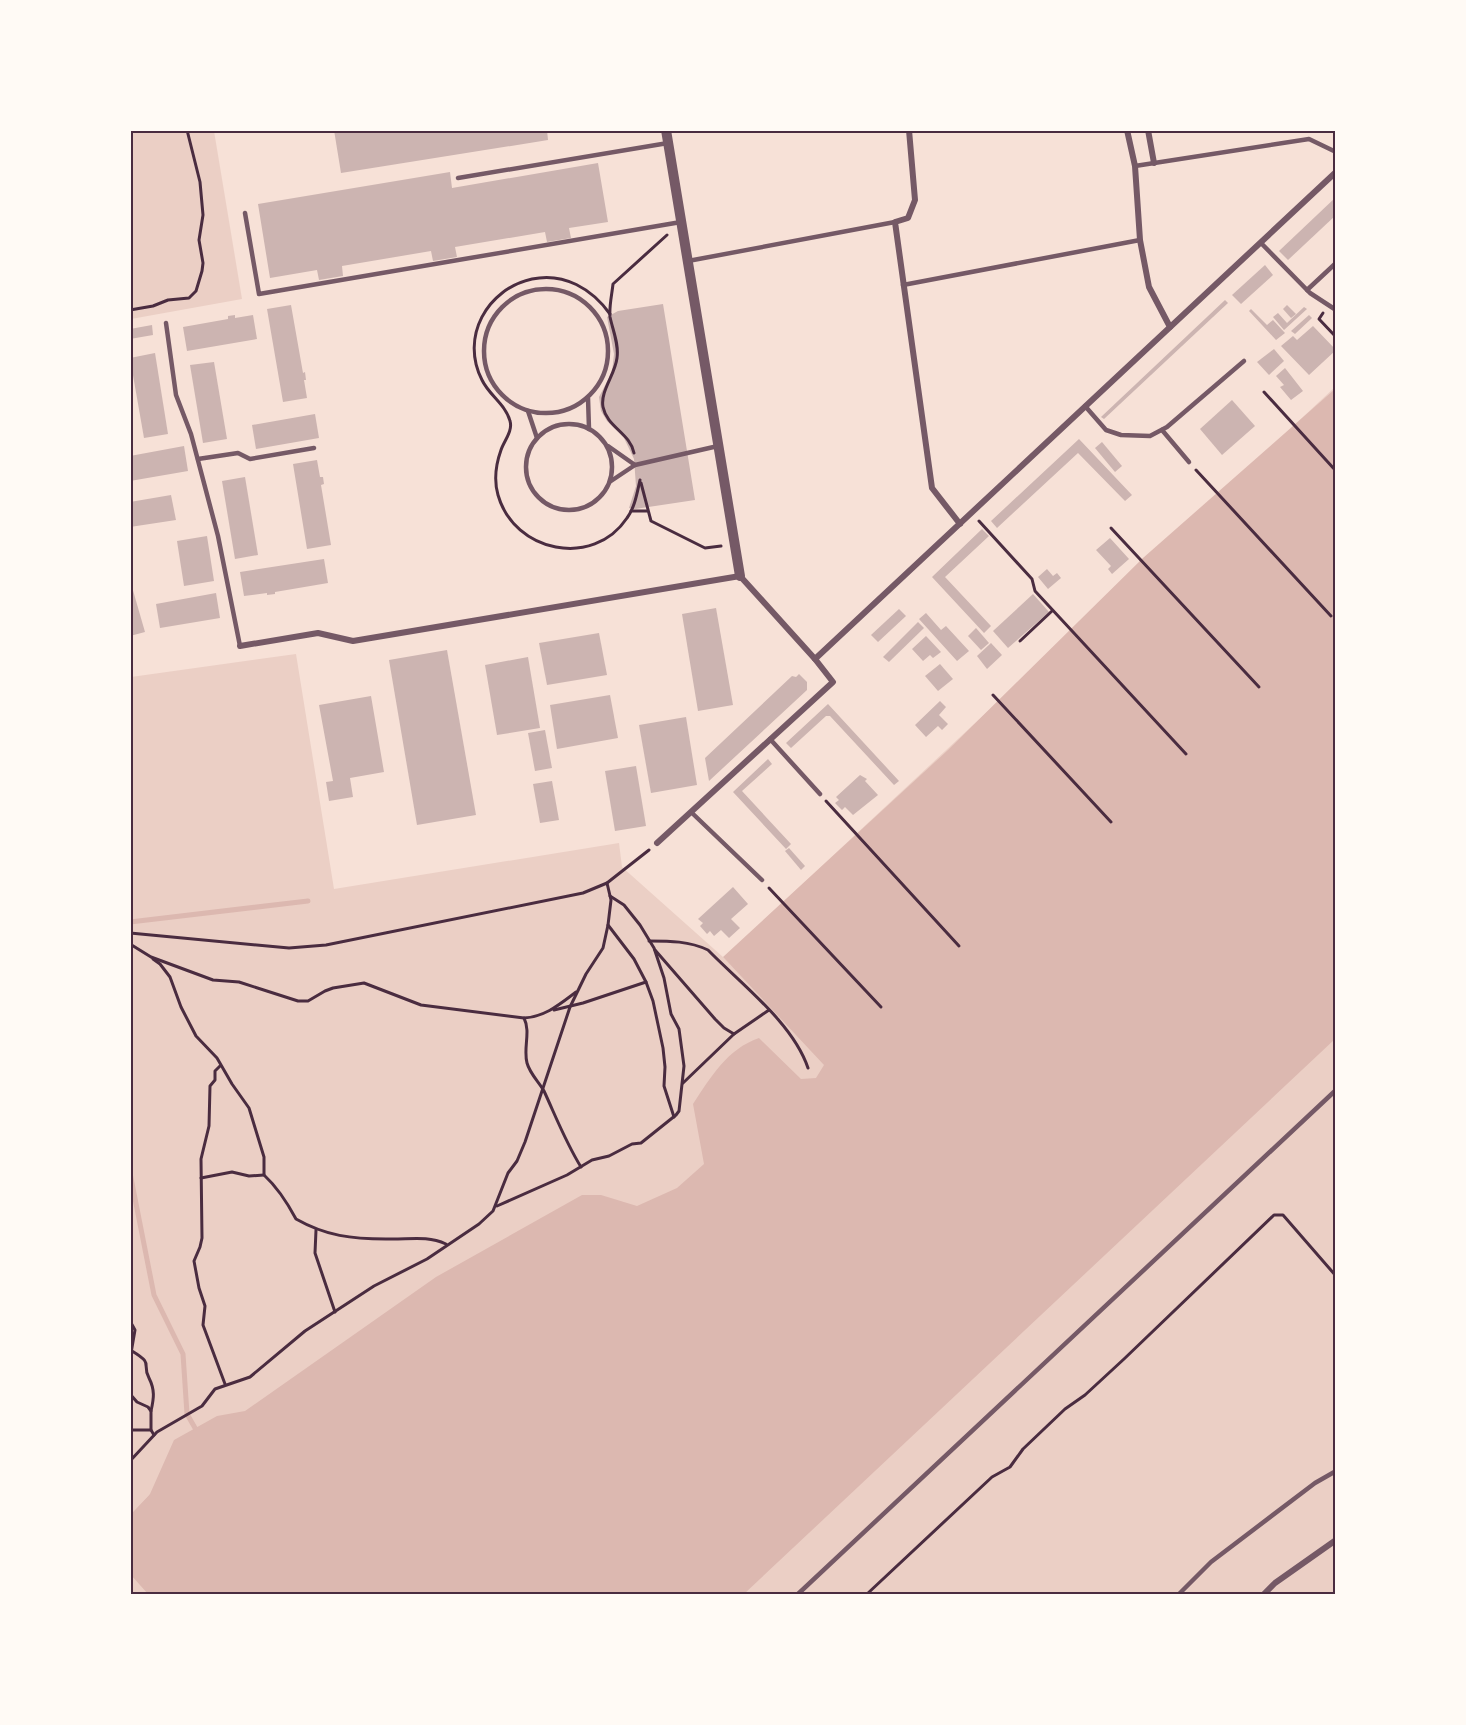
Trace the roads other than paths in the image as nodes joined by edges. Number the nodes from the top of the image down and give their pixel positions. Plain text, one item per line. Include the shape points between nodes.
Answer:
1 (666, 130) edge
2 (909, 130) edge
3 (1127, 130) edge
4 (1148, 130) edge
5 (668, 143) junction
6 (1335, 152) edge
7 (1154, 163) junction
8 (1135, 166) junction
9 (1335, 172) edge
10 (458, 178) dead end
11 (245, 213) dead end
12 (681, 222) junction
13 (895, 222) junction
14 (1140, 240) junction
15 (1261, 243) junction
16 (688, 261) junction
17 (1335, 263) edge
18 (903, 285) junction
19 (1307, 290) junction
20 (1335, 310) edge
21 (166, 323) dead end
22 (1170, 327) junction
23 (1244, 361) dead end
24 (588, 398) junction
25 (1085, 406) junction
26 (528, 411) junction
27 (589, 429) junction
28 (1161, 430) junction
29 (537, 438) junction
30 (607, 445) junction
31 (718, 446) junction
32 (314, 447) dead end
33 (198, 459) junction
34 (1189, 462) road end
35 (635, 465) junction
36 (610, 481) junction
37 (960, 524) junction
38 (740, 576) junction
39 (240, 646) joint
40 (815, 659) junction
41 (770, 739) junction
42 (820, 794) road end
43 (691, 812) junction
44 (657, 843) road end
45 (762, 880) road end
46 (1335, 1090) edge
47 (1335, 1471) edge
48 (1335, 1540) edge
49 (798, 1594) edge
50 (1179, 1594) edge
51 (1264, 1594) edge

1 - 5 street
2 - 13 street via 915,200 908,218
3 - 8 street
4 - 7 street
5 - 10 lane
5 - 12 street
6 - 7 lane via 1309,139
7 - 8 lane
8 - 14 street
9 - 15 street
11 - 12 lane via 259,294
12 - 16 street
13 - 16 lane
13 - 18 street
14 - 18 lane
14 - 22 street via 1149,286
15 - 19 lane
15 - 22 street
16 - 31 street
17 - 19 lane
18 - 37 street via 932,488
19 - 20 lane
21 - 33 lane via 176,395
22 - 25 street
23 - 28 lane
24 - 26 lane via 560,412
24 - 26 lane via 601,382 608,362 602,322 590,306 573,294 554,289 533,290 514,297 498,310 488,328 484,348 486,368 495,387
24 - 27 lane
25 - 28 lane via 1106,430 1121,435 1150,436
25 - 37 street
26 - 29 lane
27 - 29 lane via 562,424
27 - 30 lane
28 - 34 lane
29 - 36 lane via 529,450 526,472 534,492 544,503 558,509 587,507 599,499
30 - 35 lane
30 - 36 lane via 612,459
31 - 35 lane
31 - 38 street
32 - 33 lane via 250,459 238,453
33 - 39 lane
35 - 36 lane
37 - 40 street
38 - 39 street via 353,641 318,633
38 - 40 street
40 - 41 street via 833,682
41 - 42 lane
41 - 43 street
43 - 44 street
43 - 45 lane
46 - 49 lane
47 - 50 lane via 1211,1562
48 - 51 street

